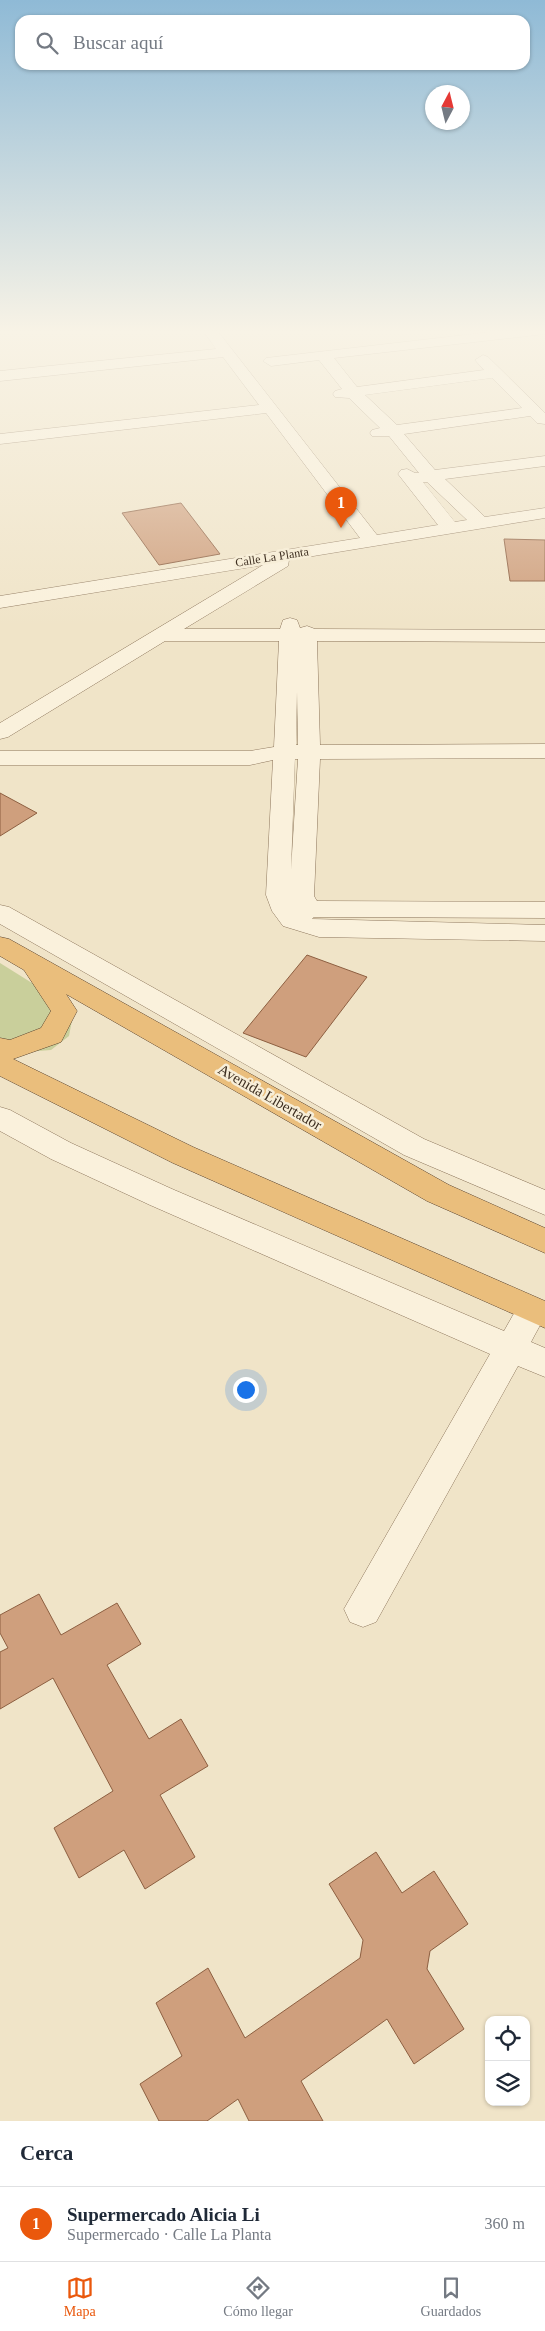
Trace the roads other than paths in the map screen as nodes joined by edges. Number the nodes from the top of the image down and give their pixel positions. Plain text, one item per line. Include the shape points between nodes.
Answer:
1 (96, 428) edge
2 (286, 428) edge
3 (370, 428) edge
4 (389, 428) edge
5 (413, 428) edge
6 (392, 430) junction
7 (374, 434) junction
8 (0, 439) edge
9 (386, 449) dead end
10 (545, 461) edge
11 (399, 464) dead end
12 (431, 476) junction
13 (411, 478) junction
14 (545, 514) edge
15 (480, 524) junction
16 (451, 529) junction
17 (373, 542) junction
18 (295, 554) junction
19 (0, 602) edge
20 (177, 623) junction
21 (545, 624) edge
22 (298, 630) junction
23 (160, 635) junction
24 (545, 636) edge
25 (0, 732) edge
26 (545, 751) edge
27 (0, 758) edge
28 (284, 760) junction
29 (308, 760) junction
30 (545, 770) edge
31 (545, 910) edge
32 (0, 913) edge
33 (301, 917) junction
34 (545, 933) edge
35 (0, 945) edge
36 (33, 964) junction
37 (0, 1048) edge
38 (0, 1064) edge
39 (0, 1117) edge
40 (545, 1203) edge
41 (545, 1241) edge
42 (539, 1312) edge
43 (512, 1348) junction
44 (545, 1363) edge
45 (363, 1609) dead end

1 - 8 street
2 - 17 street
3 - 7 street
4 - 6 street
5 - 6 street
6 - 7 street
6 - 12 street
7 - 9 street
10 - 12 street
11 - 13 street
12 - 13 street
12 - 15 street
13 - 16 street
14 - 15 street, Calle La Planta
15 - 16 street, Calle La Planta
16 - 17 street, Calle La Planta
17 - 18 street, Calle La Planta
18 - 19 street, Calle La Planta
18 - 20 street
20 - 22 street
20 - 23 street
21 - 22 street
22 - 23 street
22 - 24 street
22 - 28 street
22 - 29 street
23 - 25 street
26 - 29 street
27 - 28 street
28 - 29 street
28 - 33 street via 278,895 284,916
29 - 30 street
29 - 33 street
31 - 33 street
32 - 40 street, Avenida Libertador via 414,1147
33 - 34 street via 319,929
35 - 36 highway, Avenida Libertador
36 - 37 highway via 64,1011 51,1035 11,1050
36 - 41 highway, Avenida Libertador via 438,1193
38 - 42 highway via 183,1156
39 - 43 street via 161,1197
42 - 43 street
43 - 44 street
43 - 45 street

